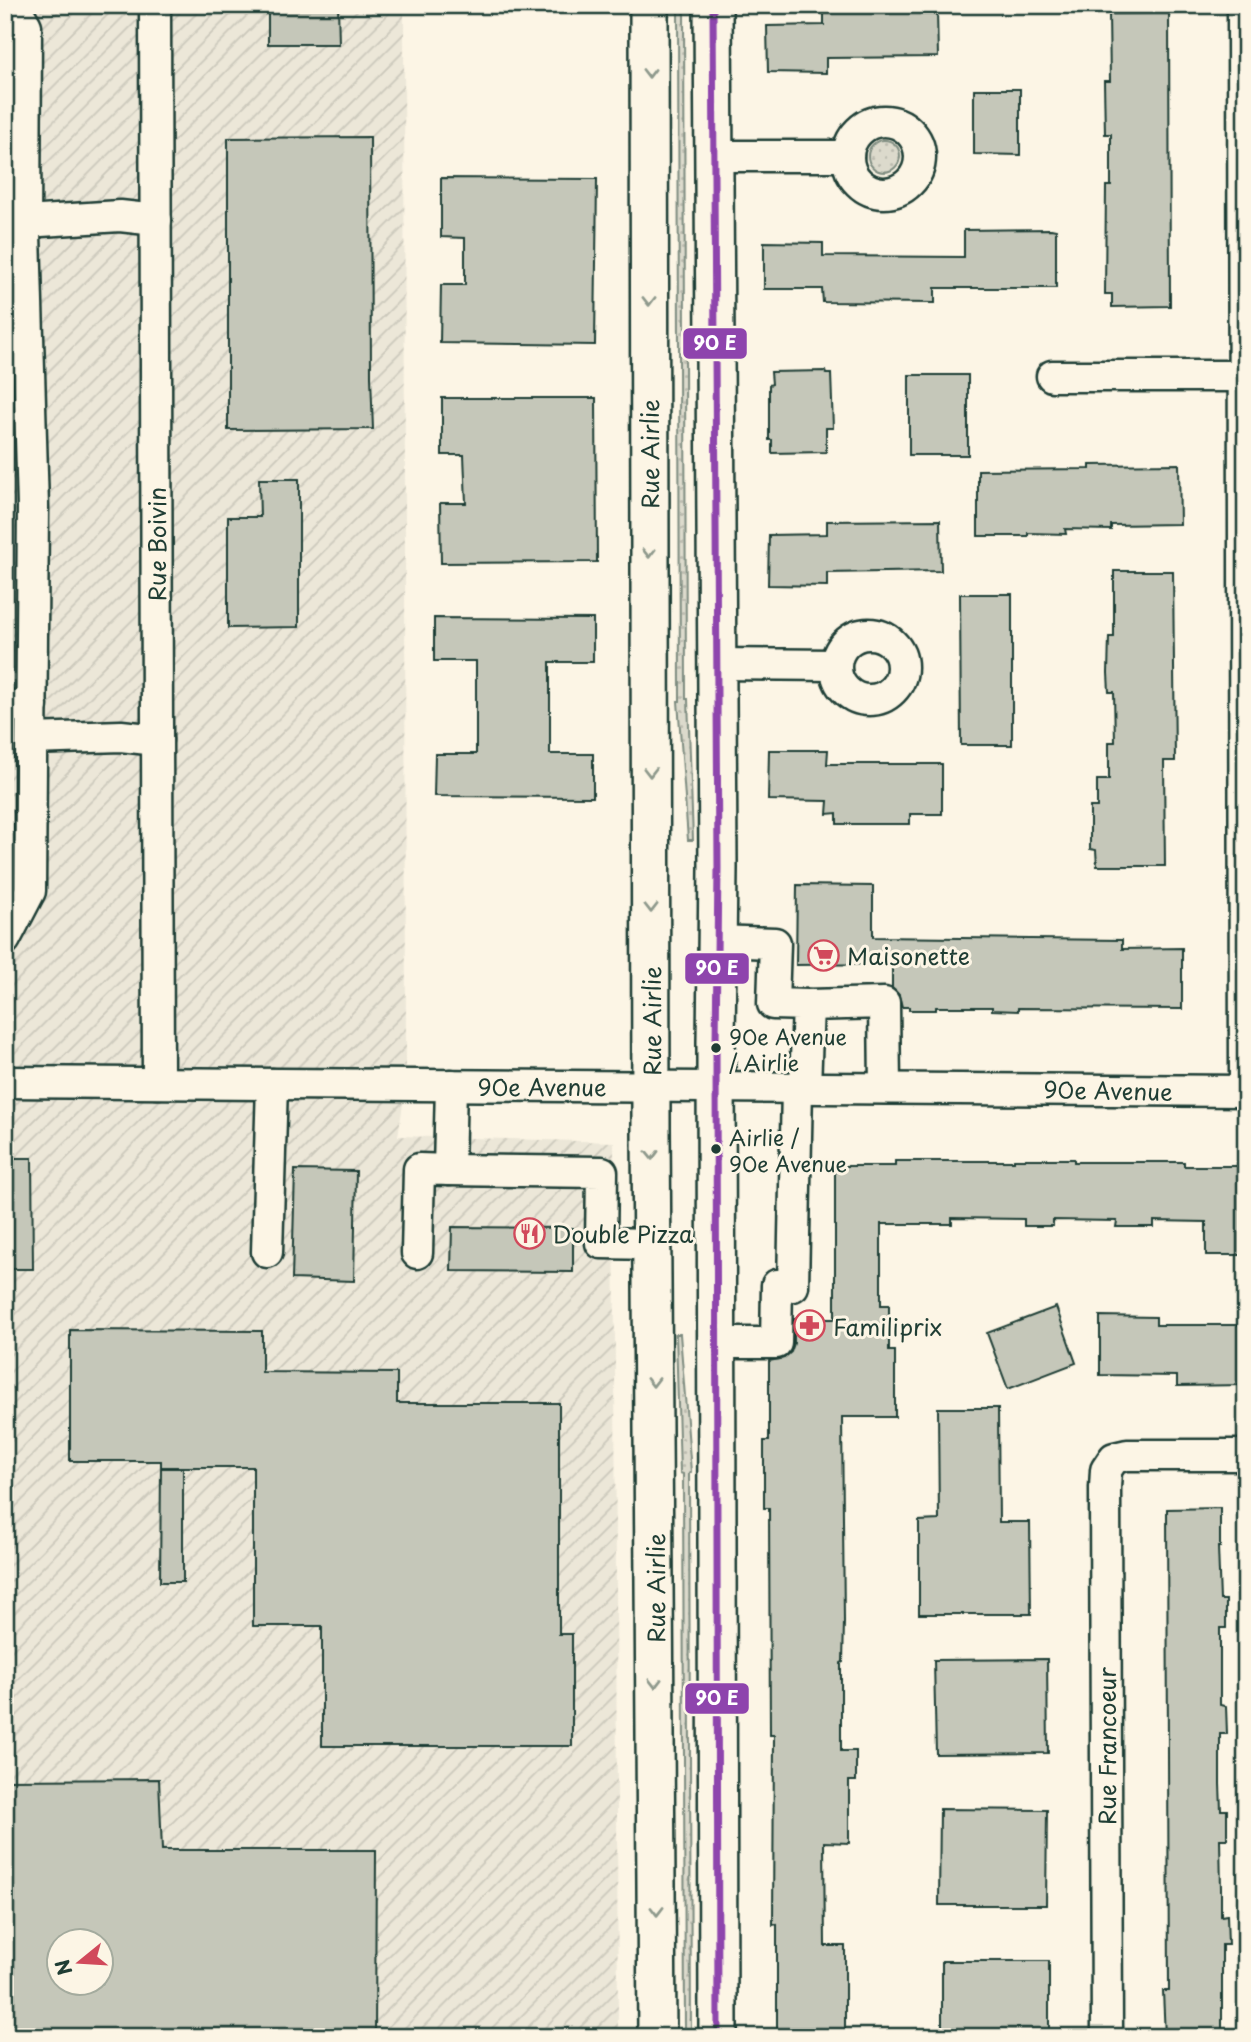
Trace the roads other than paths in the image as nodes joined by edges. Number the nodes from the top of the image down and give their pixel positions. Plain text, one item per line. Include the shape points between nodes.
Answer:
1 (14, 5) edge
2 (155, 5) edge
3 (649, 5) edge
4 (713, 5) edge
5 (1243, 5) edge
6 (1245, 100) edge
7 (15, 101) edge
8 (713, 156) junction
9 (848, 156) dead end
10 (15, 183) edge
11 (156, 220) junction
12 (25, 222) junction
13 (16, 289) edge
14 (1052, 376) dead end
15 (1243, 376) junction
16 (1245, 425) edge
17 (716, 664) junction
18 (835, 665) dead end
19 (19, 706) edge
20 (32, 739) junction
21 (157, 740) junction
22 (1245, 751) edge
23 (5, 939) edge
24 (717, 941) junction
25 (808, 1005) junction
26 (5, 1082) edge
27 (158, 1083) junction
28 (272, 1084) junction
29 (451, 1085) junction
30 (652, 1086) junction
31 (716, 1087) junction
32 (801, 1087) junction
33 (885, 1088) junction
34 (1245, 1091) edge
35 (449, 1170) junction
36 (652, 1244) junction
37 (267, 1252) dead end
38 (417, 1253) dead end
39 (717, 1343) junction
40 (1246, 1455) edge
41 (657, 2037) edge
42 (718, 2037) edge
43 (1107, 2037) edge

1 - 7 street via 26,26
2 - 11 street, Rue Boivin
3 -> 30 main road, Rue Airlie
4 - 8 main road
5 - 6 street
6 - 15 street
7 - 10 street
8 - 9 street
8 - 17 main road
10 - 12 street
11 - 12 street via 120,216
11 - 21 street, Rue Boivin
12 - 13 street
13 - 19 street via 33,507
14 - 15 street
15 - 16 street
16 - 22 street
17 - 18 street
17 - 24 main road
19 - 20 street
20 - 21 street via 121,736
20 - 23 street via 30,891
21 - 27 street, Rue Boivin
22 - 34 street
24 - 25 street via 775,943 773,1004
24 - 31 main road
25 - 32 street
25 - 33 street via 884,1003
26 - 27 street, 90e Avenue
27 - 28 street, 90e Avenue
28 - 29 street, 90e Avenue
28 - 37 street
29 - 30 street, 90e Avenue
29 - 35 street
30 - 31 street, 90e Avenue
30 -> 36 main road, Rue Airlie
31 - 32 street, 90e Avenue
31 - 39 main road
32 - 33 street, 90e Avenue
32 - 39 street via 793,1286 777,1285 776,1343
33 - 34 street, 90e Avenue
35 - 36 street via 602,1172 601,1243
35 - 38 street via 419,1169
36 -> 41 main road, Rue Airlie
39 - 42 main road
40 - 43 street, Rue Francoeur via 1127,1455 1114,1458 1106,1470

